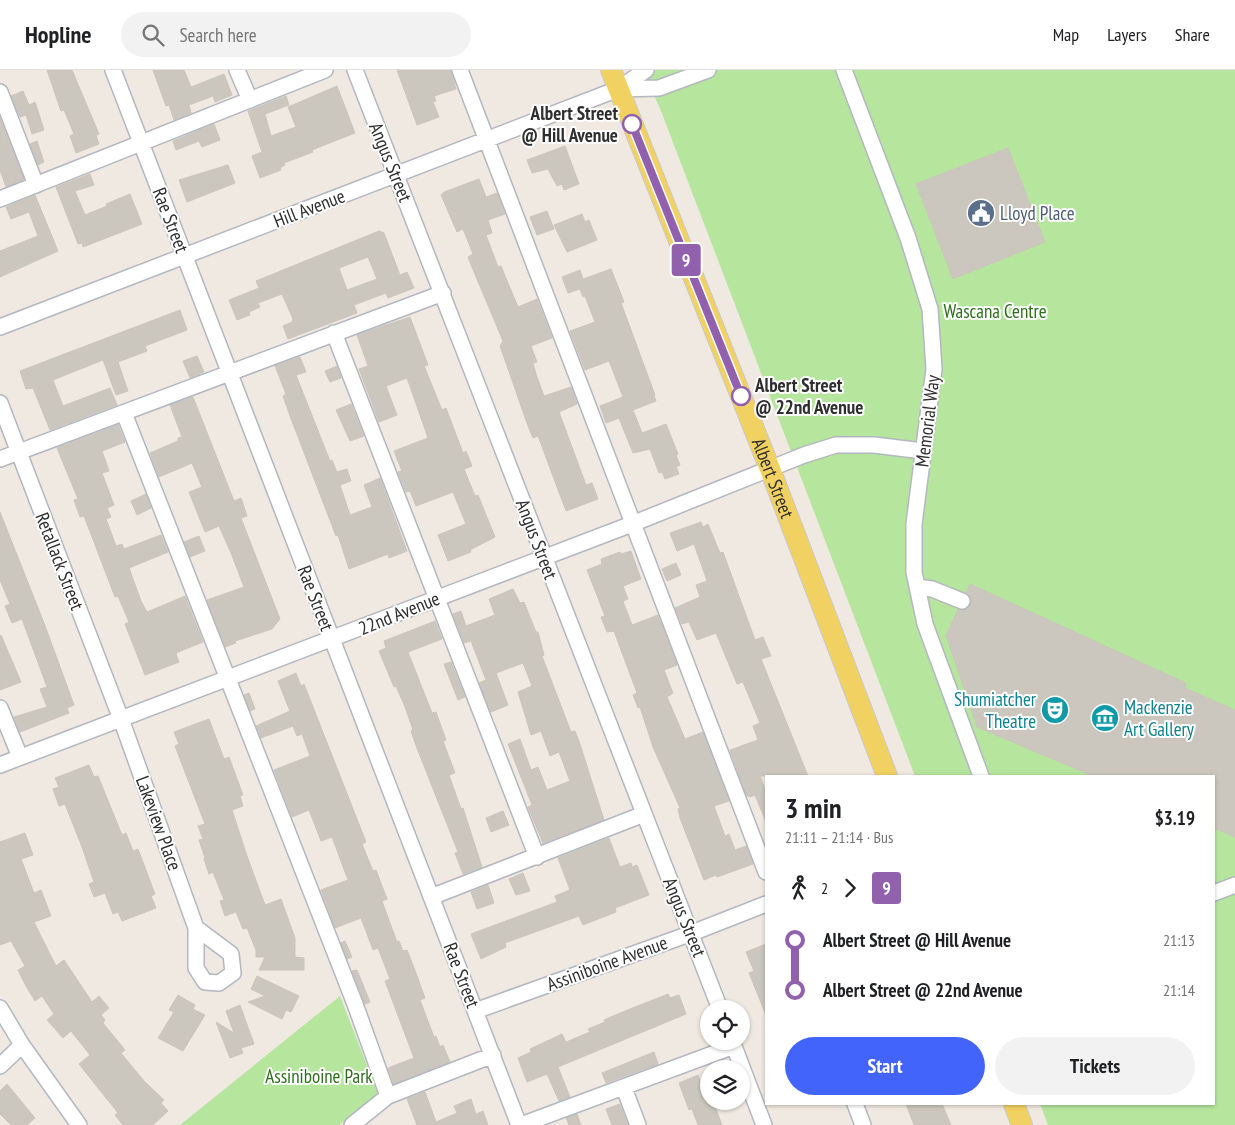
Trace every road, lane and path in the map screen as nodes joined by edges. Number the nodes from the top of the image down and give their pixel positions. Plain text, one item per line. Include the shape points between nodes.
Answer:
1 (113, 70) edge
2 (237, 70) edge
3 (324, 70) edge
4 (354, 70) edge
5 (460, 70) edge
6 (611, 70) edge
7 (646, 70) edge
8 (708, 70) edge
9 (844, 70) edge
10 (618, 89) junction
11 (0, 92) edge
12 (250, 100) junction
13 (487, 140) junction
14 (142, 143) junction
15 (396, 175) junction
16 (36, 185) junction
17 (0, 199) edge
18 (185, 256) junction
19 (443, 293) junction
20 (0, 326) edge
21 (334, 333) junction
22 (230, 373) junction
23 (0, 403) edge
24 (124, 413) junction
25 (923, 451) junction
26 (18, 452) junction
27 (0, 459) edge
28 (770, 469) junction
29 (632, 524) junction
30 (544, 557) junction
31 (917, 587) junction
32 (436, 598) junction
33 (962, 600) dead end
34 (332, 639) junction
35 (229, 678) junction
36 (0, 708) edge
37 (121, 719) junction
38 (20, 757) junction
39 (0, 765) edge
40 (886, 775) edge
41 (981, 775) edge
42 (644, 814) junction
43 (537, 857) junction
44 (765, 869) edge
45 (1235, 885) edge
46 (1215, 893) edge
47 (432, 897) junction
48 (765, 904) edge
49 (196, 928) dead end
50 (692, 933) junction
51 (717, 1000) edge
52 (0, 1008) edge
53 (475, 1010) junction
54 (22, 1045) junction
55 (718, 1050) edge
56 (735, 1050) edge
57 (492, 1055) junction
58 (0, 1066) edge
59 (624, 1088) junction
60 (388, 1096) junction
61 (855, 1105) edge
62 (1014, 1105) edge
63 (79, 1125) edge
64 (352, 1125) edge
65 (520, 1125) edge
66 (638, 1125) edge
67 (764, 1125) edge
68 (863, 1125) edge
69 (1022, 1125) edge

1 - 14 street, Rae Street
2 - 12 street
3 - 12 street
4 - 15 street, Angus Street
5 - 13 street
6 - 10 main road, Albert Street
7 - 10 street
8 - 10 street via 659,88
9 - 25 street, Memorial Way via 908,238 930,309 934,369
10 - 13 street, Hill Avenue
10 - 28 main road, Albert Street
11 - 16 street
12 - 14 street
13 - 15 street, Hill Avenue
13 - 29 street
14 - 16 street
14 - 18 street, Rae Street
15 - 18 street, Hill Avenue
15 - 19 street, Angus Street
16 - 17 street
18 - 20 street, Hill Avenue
18 - 22 street, Rae Street
19 - 21 street
19 - 30 street, Angus Street
21 - 22 street
21 - 32 street
22 - 24 street
22 - 34 street, Rae Street
23 - 26 street, Retallack Street
24 - 26 street
24 - 35 street
25 - 28 street, 22nd Avenue via 874,445 836,445
25 - 31 street, Memorial Way via 914,524
26 - 27 street
26 - 37 street, Retallack Street
28 - 29 street, 22nd Avenue
28 - 40 main road, Albert Street
29 - 30 street, 22nd Avenue
29 - 44 street
30 - 32 street, 22nd Avenue
30 - 42 street, Angus Street
31 - 33 street
31 - 41 street, Memorial Way via 925,624
32 - 34 street, 22nd Avenue
32 - 43 street
34 - 35 street, 22nd Avenue
34 - 47 street, Rae Street
35 - 37 street, 22nd Avenue
35 - 60 street
36 - 38 street
37 - 38 street, 22nd Avenue
37 - 49 street, Lakeview Place
38 - 39 street, 22nd Avenue
42 - 43 street
42 - 50 street, Angus Street
43 - 47 street
45 - 46 street
47 - 53 street, Rae Street
48 - 50 street, Assiniboine Avenue
50 - 51 street, Angus Street
50 - 53 street, Assiniboine Avenue
52 - 54 street
53 - 57 street, Rae Street
54 - 58 street
54 - 63 street
55 - 59 street
56 - 67 street
57 - 60 street
57 - 65 street, Rae Street
59 - 65 street
59 - 66 street
60 - 64 street
61 - 68 street
62 - 69 main road

